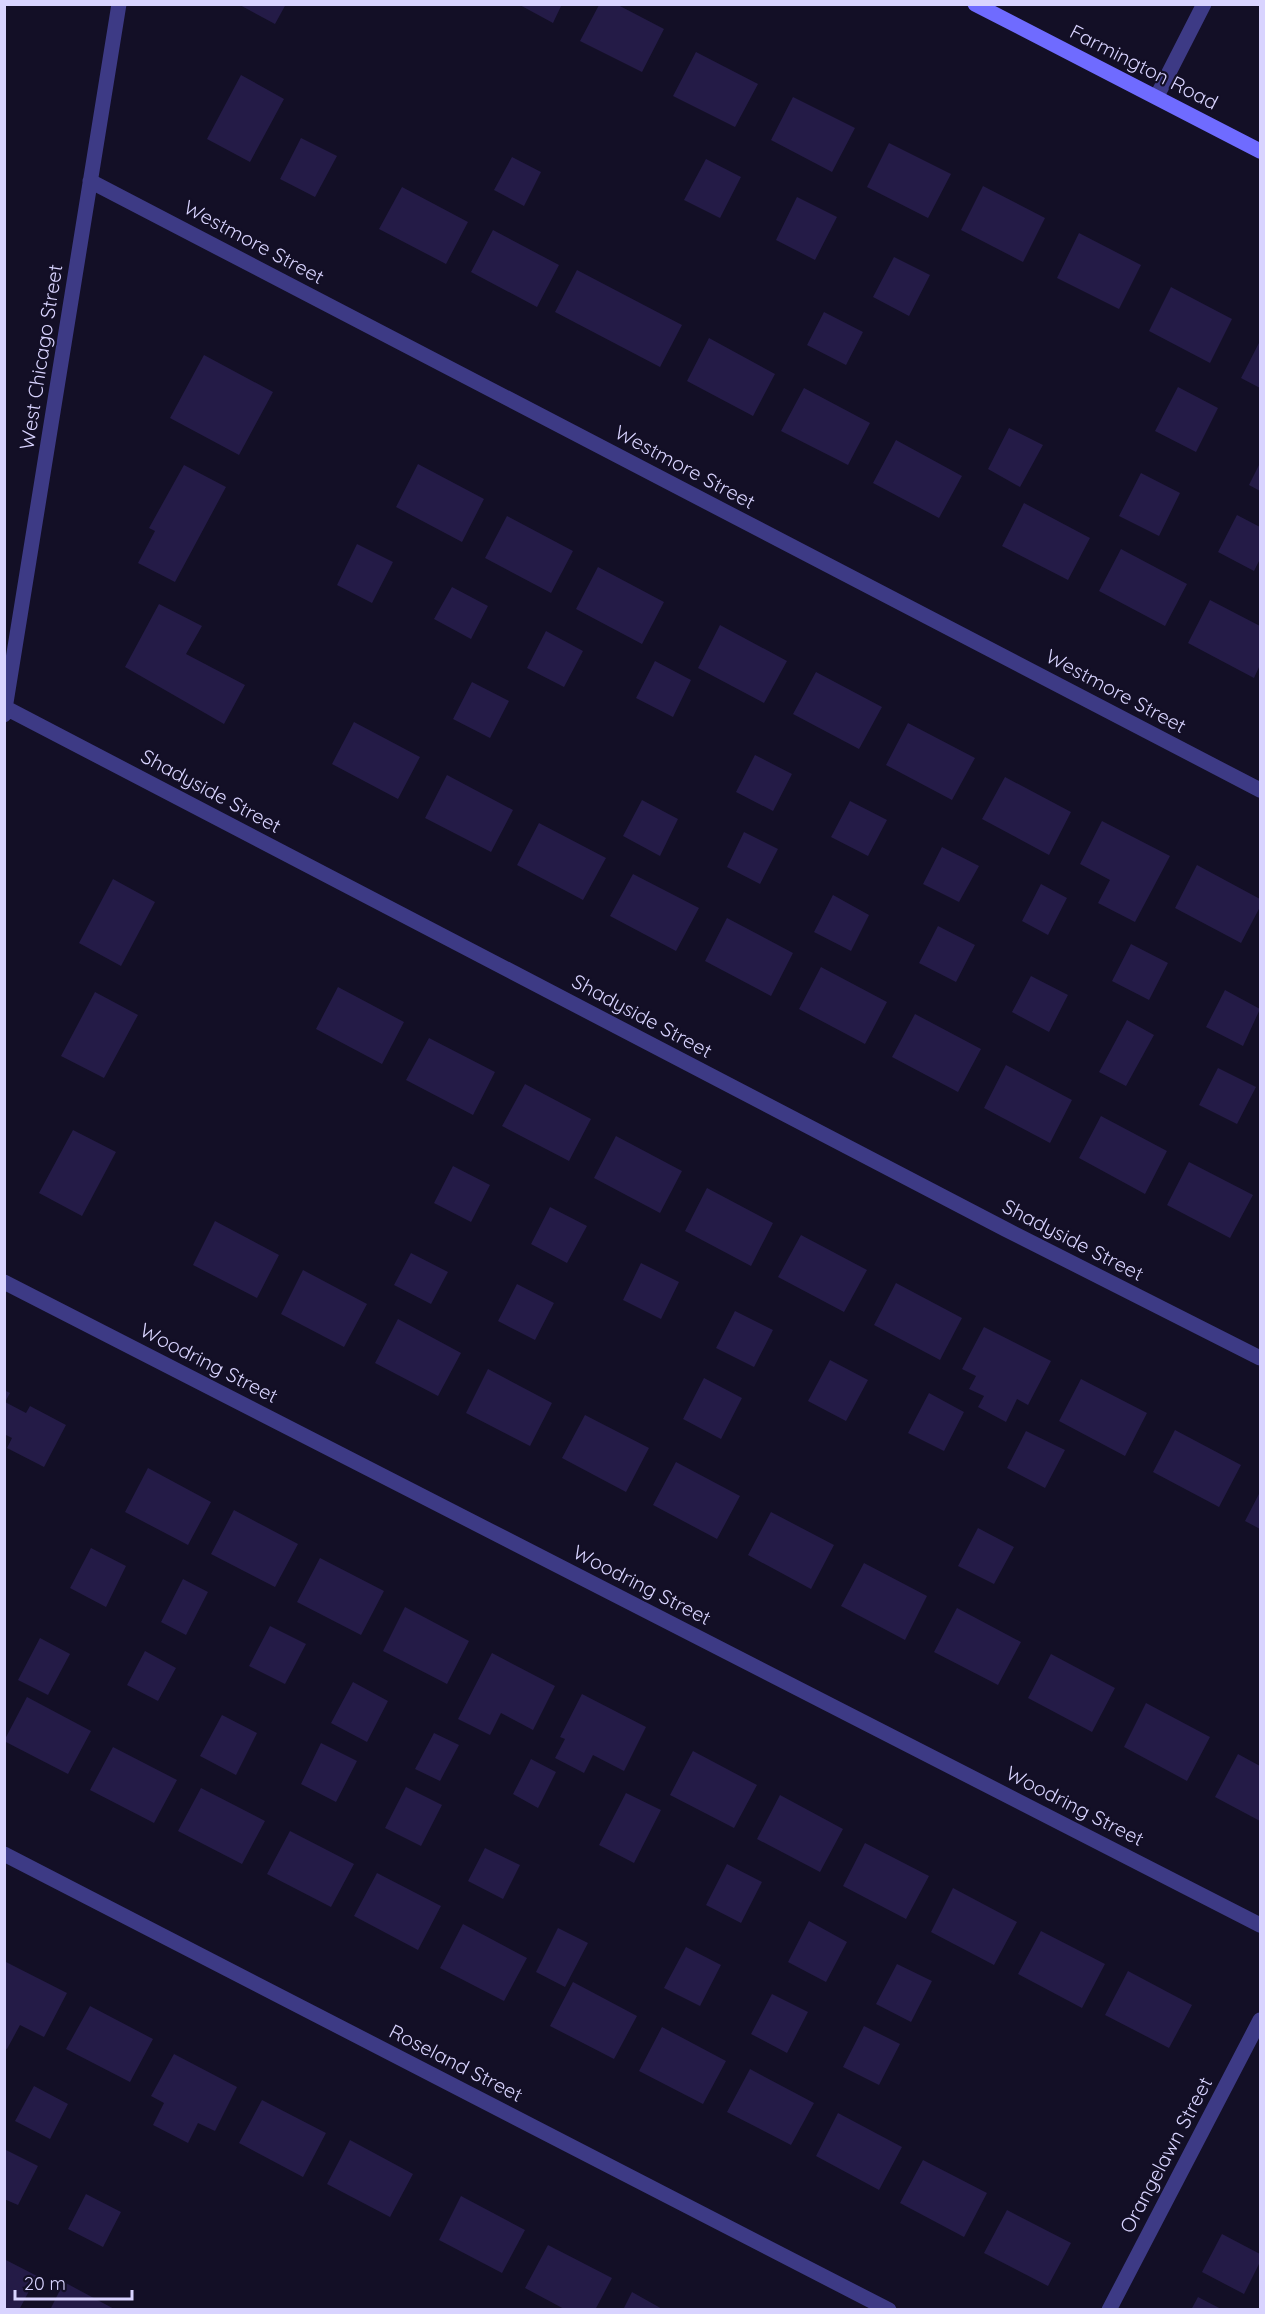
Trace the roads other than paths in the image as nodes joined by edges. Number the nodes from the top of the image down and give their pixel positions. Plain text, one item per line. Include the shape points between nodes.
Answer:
1 (119, 4) edge
2 (975, 4) edge
3 (1204, 4) edge
4 (1157, 96) junction
5 (1260, 151) edge
6 (90, 181) junction
7 (5, 712) edge
8 (1260, 790) edge
9 (4, 1282) edge
10 (1260, 1358) edge
11 (4, 1854) edge
12 (1260, 1925) edge
13 (1260, 2020) edge
14 (889, 2310) edge
15 (1109, 2310) edge

1 - 6 street, West Chicago Street
2 - 4 street, Farmington Road
3 - 4 street
4 - 5 street, Farmington Road
6 - 7 street, West Chicago Street
6 - 8 street, Westmore Street
7 - 10 street, Shadyside Street
9 - 12 street, Woodring Street
11 - 14 street, Roseland Street
13 - 15 street, Orangelawn Street

